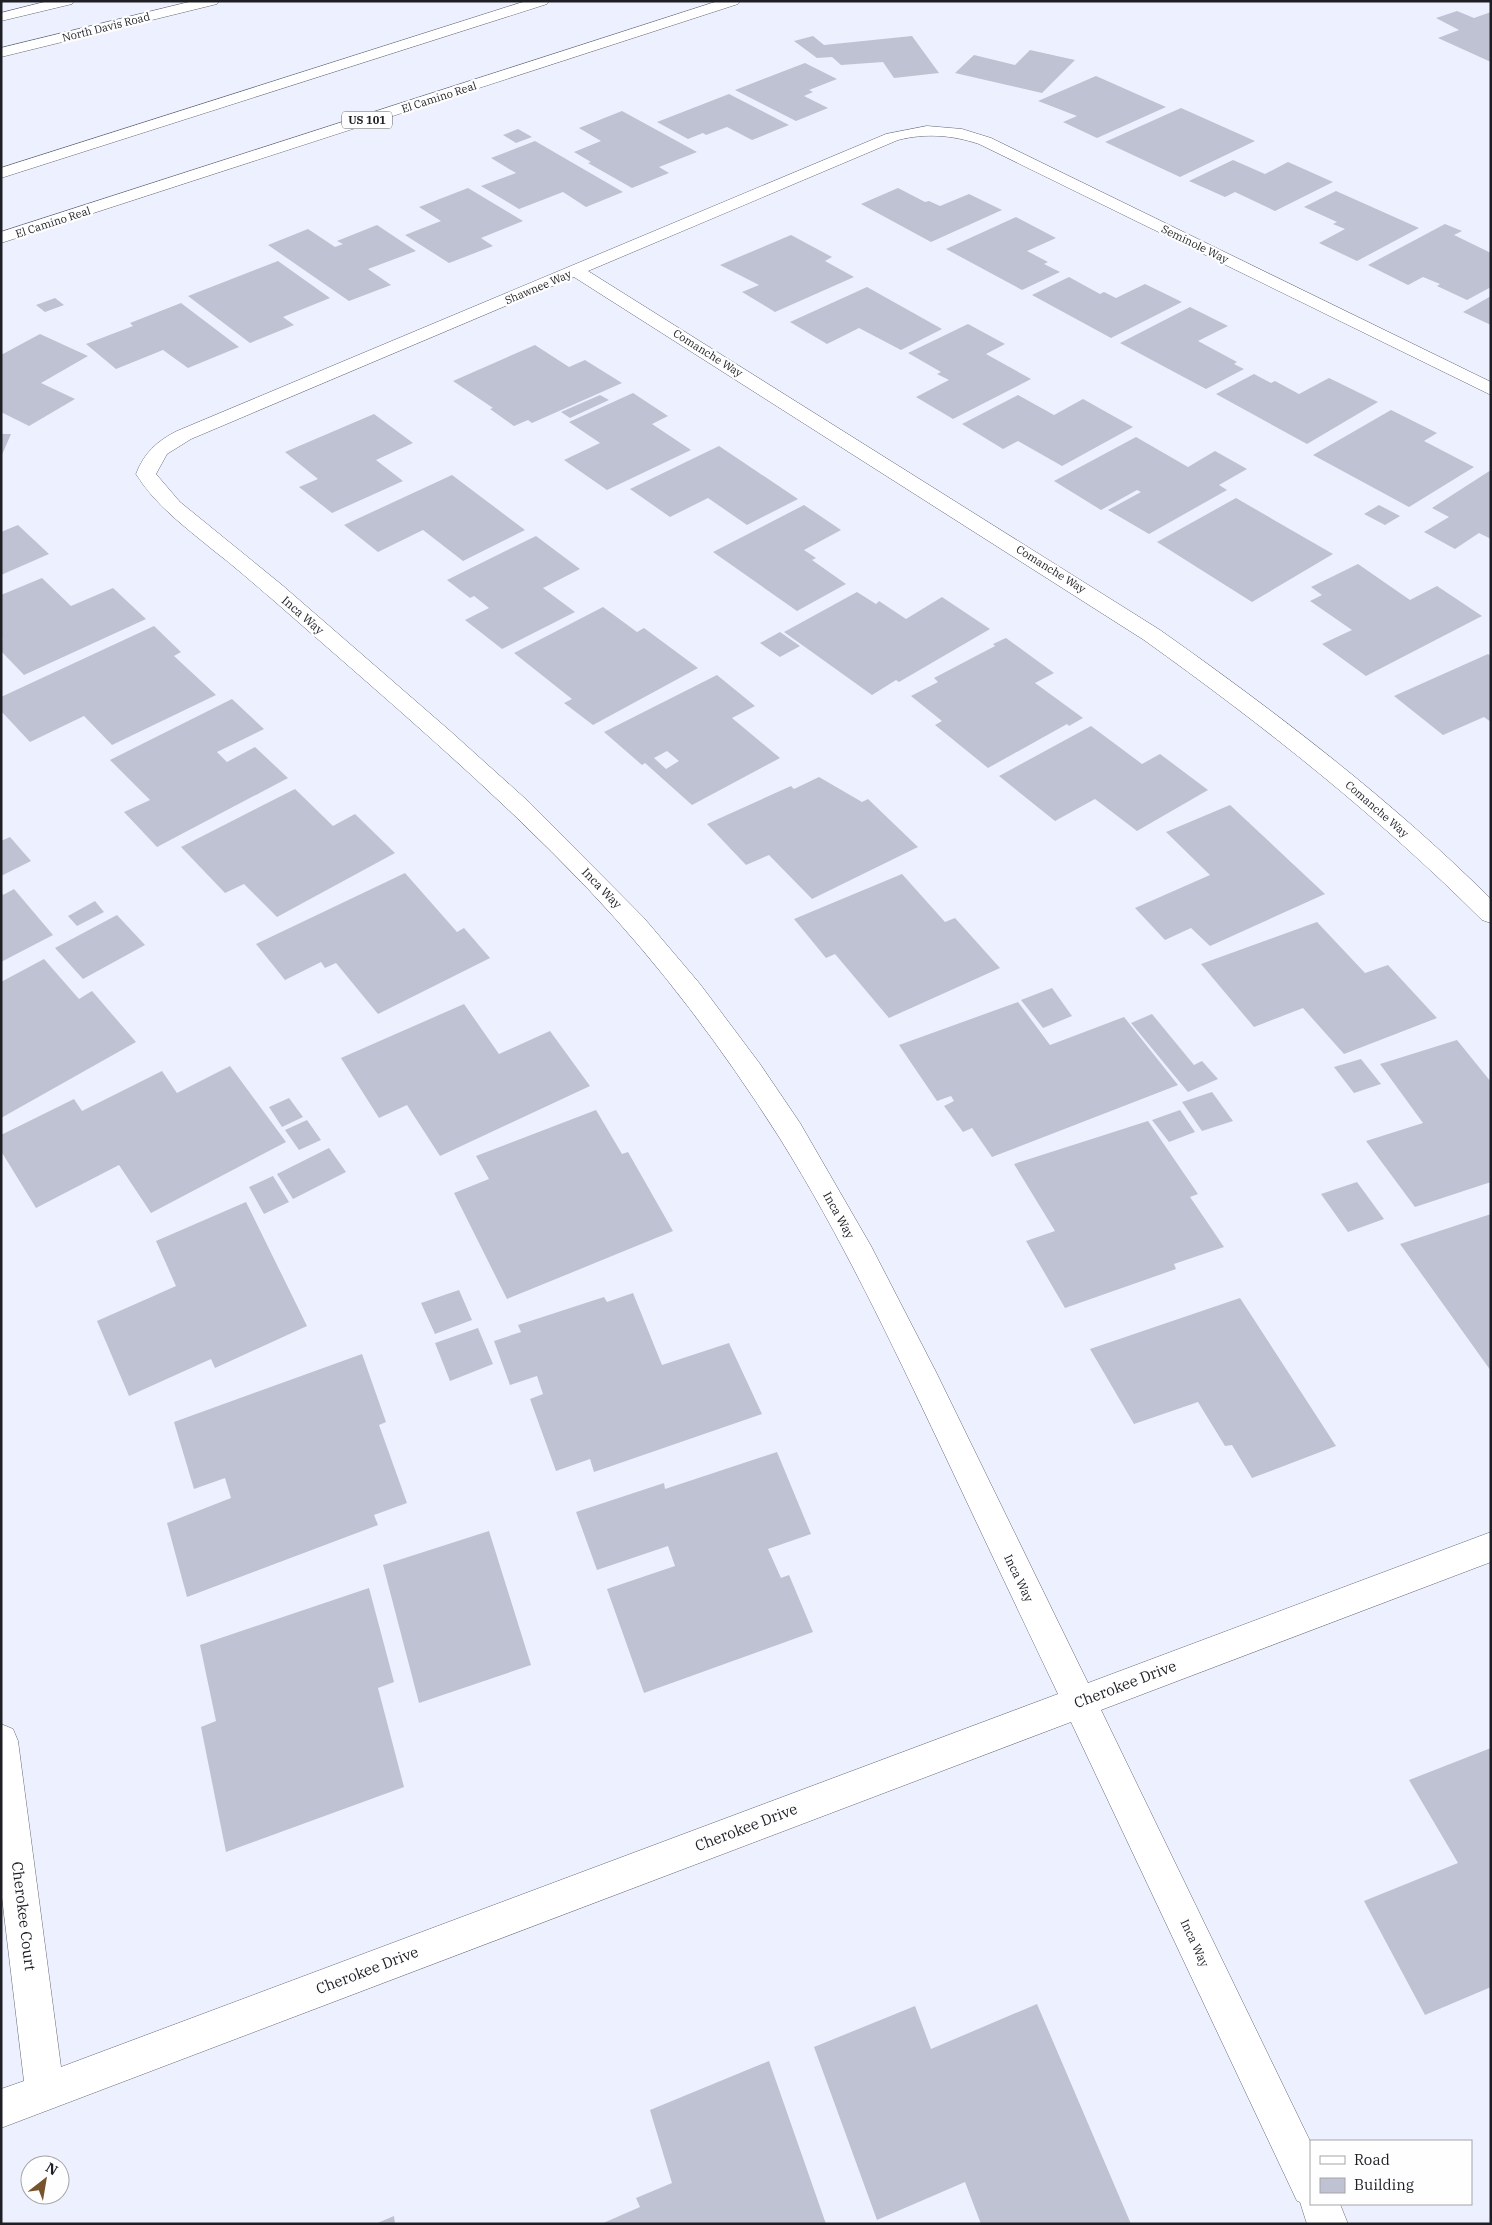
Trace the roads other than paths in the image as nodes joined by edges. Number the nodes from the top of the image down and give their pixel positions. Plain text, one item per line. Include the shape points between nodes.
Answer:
1 (67, 1) edge
2 (212, 1) edge
3 (542, 1) edge
4 (733, 1) edge
5 (1, 17) edge
6 (1, 53) edge
7 (892, 137) joint
8 (1, 172) edge
9 (1, 238) edge
10 (576, 271) junction
11 (1491, 389) edge
12 (184, 434) joint
13 (1491, 914) edge
14 (1491, 1547) edge
15 (1080, 1701) junction
16 (1, 1741) edge
17 (45, 2092) junction
18 (1, 2109) edge
19 (1310, 2185) edge
20 (1319, 2205) edge
21 (1328, 2224) edge

1 - 5 main road
2 - 6 main road, North Davis Road
3 - 8 main road
4 - 9 main road, El Camino Real / US 101
7 - 10 main road, Shawnee Way
7 - 11 main road, Seminole Way via 942,130 972,136
10 - 12 main road, Shawnee Way
10 - 13 main road, Comanche Way via 1160,640 1308,749 1464,886
12 - 15 main road, Inca Way via 157,451 150,461 146,474 153,488 436,730 553,838 640,928 713,1019 807,1157 853,1240
14 - 15 main road, Cherokee Drive
15 - 17 main road, Cherokee Drive
15 - 19 main road, Inca Way
16 - 17 main road, Cherokee Court
17 - 18 main road, Cherokee Drive
20 - 21 main road

